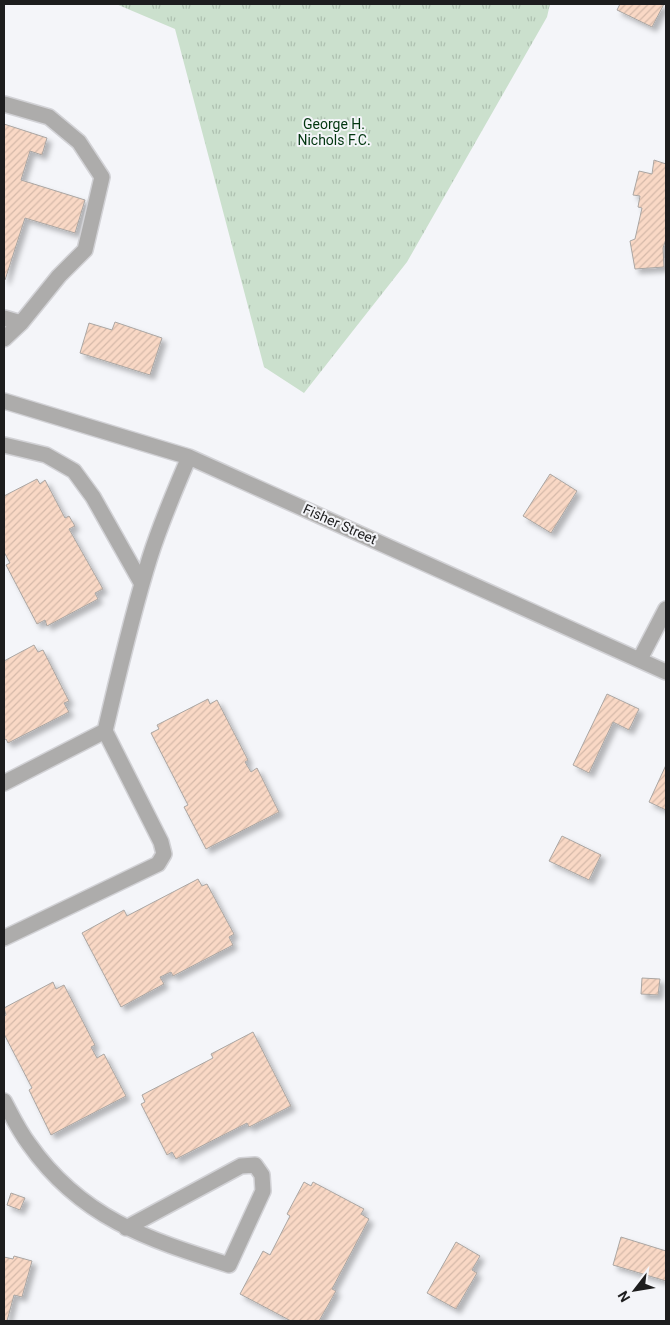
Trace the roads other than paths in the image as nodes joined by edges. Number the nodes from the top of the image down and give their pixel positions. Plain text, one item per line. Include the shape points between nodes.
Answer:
1 (4, 104) edge
2 (4, 318) edge
3 (21, 323) junction
4 (4, 340) edge
5 (4, 401) edge
6 (4, 445) edge
7 (189, 456) junction
8 (142, 584) junction
9 (666, 609) edge
10 (640, 659) junction
11 (666, 672) edge
12 (105, 731) junction
13 (4, 783) edge
14 (4, 938) edge
15 (4, 1102) edge
16 (126, 1228) junction

1 - 3 street via 49,117 79,142 102,176 85,250
2 - 3 street
3 - 4 street
5 - 7 street, Fisher Street
6 - 8 street via 46,455 74,471 93,497
7 - 8 street
7 - 10 street, Fisher Street
8 - 12 street
9 - 10 street
10 - 11 street, Fisher Street
12 - 13 street
12 - 14 street via 164,854 158,864
15 - 16 street via 28,1143 57,1178 86,1204
16 - 16 street via 174,1248 229,1265 263,1191 262,1176 255,1165 241,1166

